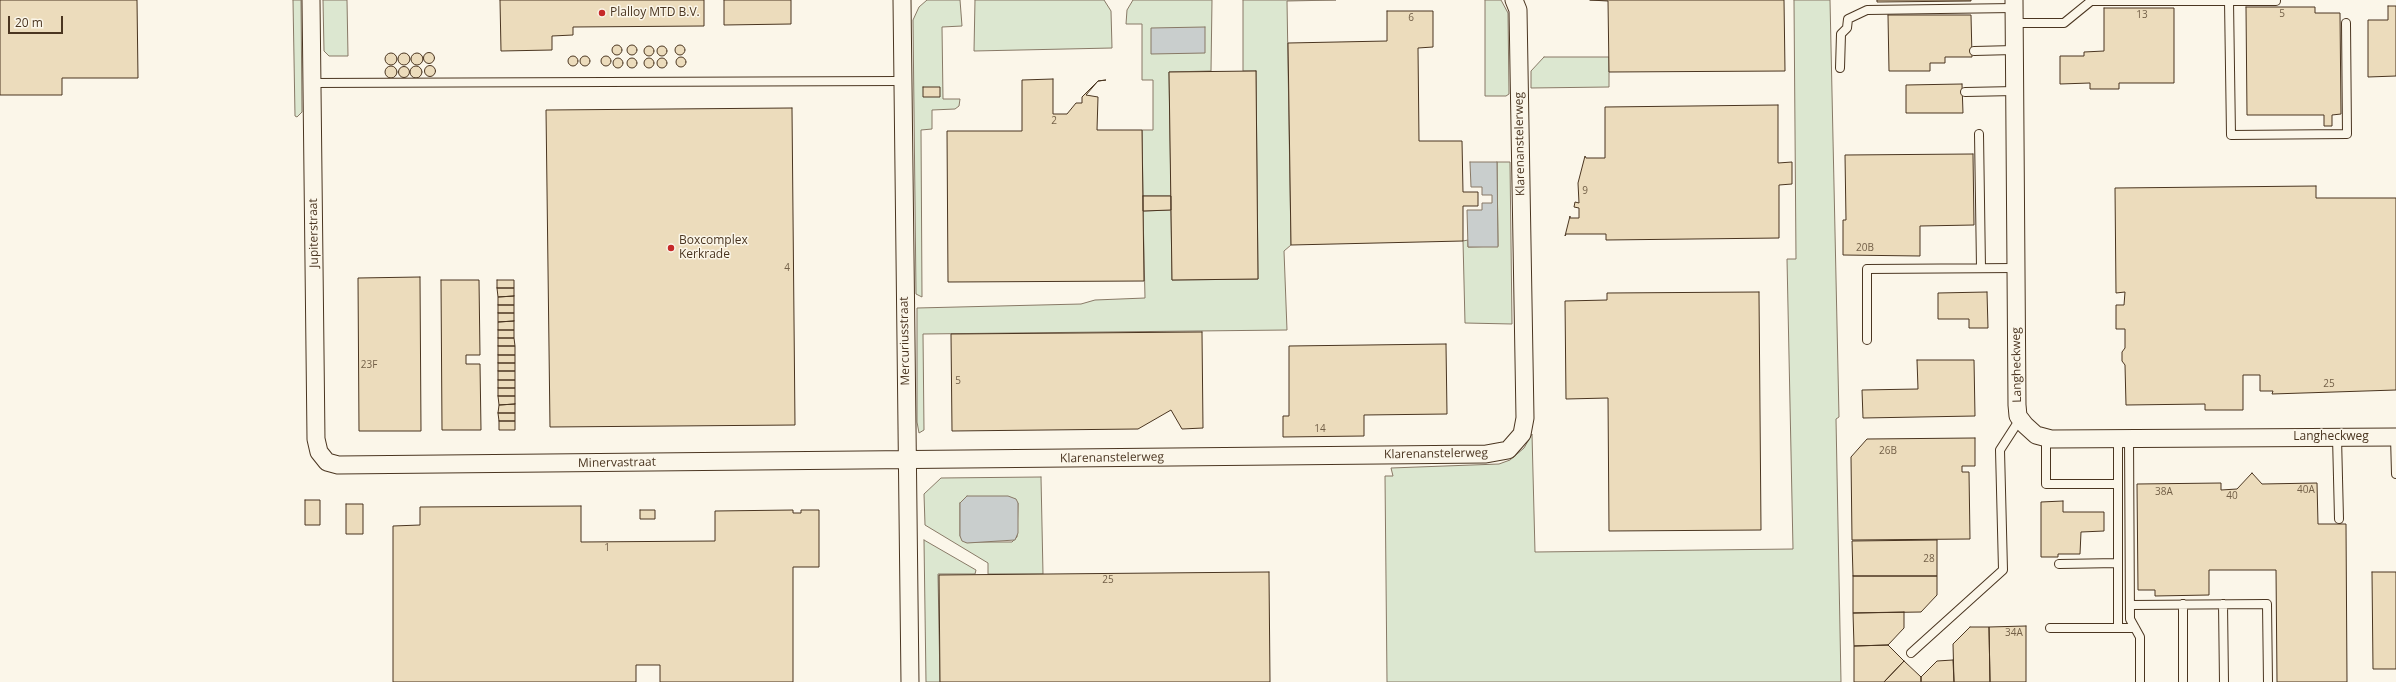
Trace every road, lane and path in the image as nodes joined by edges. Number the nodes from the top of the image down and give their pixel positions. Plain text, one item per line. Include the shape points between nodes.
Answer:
1 (311, 0) edge
2 (902, 0) edge
3 (1514, 0) edge
4 (2234, 1) edge
5 (2276, 1) dead end
6 (2014, 10) edge
7 (2346, 23) dead end
8 (1974, 50) dead end
9 (2014, 50) junction
10 (1840, 68) dead end
11 (901, 81) junction
12 (312, 83) junction
13 (2015, 91) junction
14 (1965, 92) dead end
15 (1979, 134) dead end
16 (1981, 268) junction
17 (2016, 268) junction
18 (1867, 340) dead end
19 (2020, 419) junction
20 (2337, 437) junction
21 (2396, 437) edge
22 (2046, 438) junction
23 (2123, 438) junction
24 (907, 459) junction
25 (327, 462) joint
26 (2396, 474) edge
27 (2118, 484) junction
28 (2339, 519) dead end
29 (2118, 563) junction
30 (2059, 564) dead end
31 (2183, 604) junction
32 (2223, 604) junction
33 (2130, 605) junction
34 (2050, 628) dead end
35 (2118, 628) junction
36 (2135, 628) junction
37 (1911, 653) dead end
38 (910, 682) edge
39 (2140, 682) edge
40 (2183, 682) edge
41 (2224, 682) edge
42 (2268, 682) edge

1 - 12 street, Jupiterstraat
2 - 11 street, Mercuriusstraat
3 - 24 street, Klarenanstelerweg via 1518,10 1525,418 1522,434 1508,450 1486,454
4 - 5 lane
4 - 6 lane via 2091,1 2064,23
4 - 7 lane via 2231,135 2347,134
6 - 9 street, Langheckweg
6 - 10 lane via 1867,10 1848,19 1848,28 1840,34
8 - 9 lane
9 - 13 street, Langheckweg
11 - 12 lane
11 - 24 street, Mercuriusstraat
12 - 25 street, Jupiterstraat via 316,439 319,452
13 - 14 lane
13 - 17 street, Langheckweg
15 - 16 lane
16 - 17 lane
16 - 18 lane via 1867,269
17 - 19 street, Langheckweg via 2017,405
19 - 22 street, Langheckweg via 2036,435
19 - 37 lane via 2000,450 2003,570
20 - 21 street, Langheckweg
20 - 23 street, Langheckweg
20 - 28 lane
21 - 26 lane
22 - 23 street, Langheckweg
22 - 27 lane via 2046,484
23 - 27 lane
23 - 33 lane
24 - 25 street, Minervastraat via 338,466
24 - 38 street, Mercuriusstraat
27 - 29 lane
29 - 30 lane
29 - 35 lane
31 - 32 lane
31 - 33 lane
31 - 40 lane
32 - 41 lane
32 - 42 lane via 2267,604
33 - 36 lane via 2130,619
34 - 35 lane
35 - 36 lane
36 - 39 lane via 2140,637

